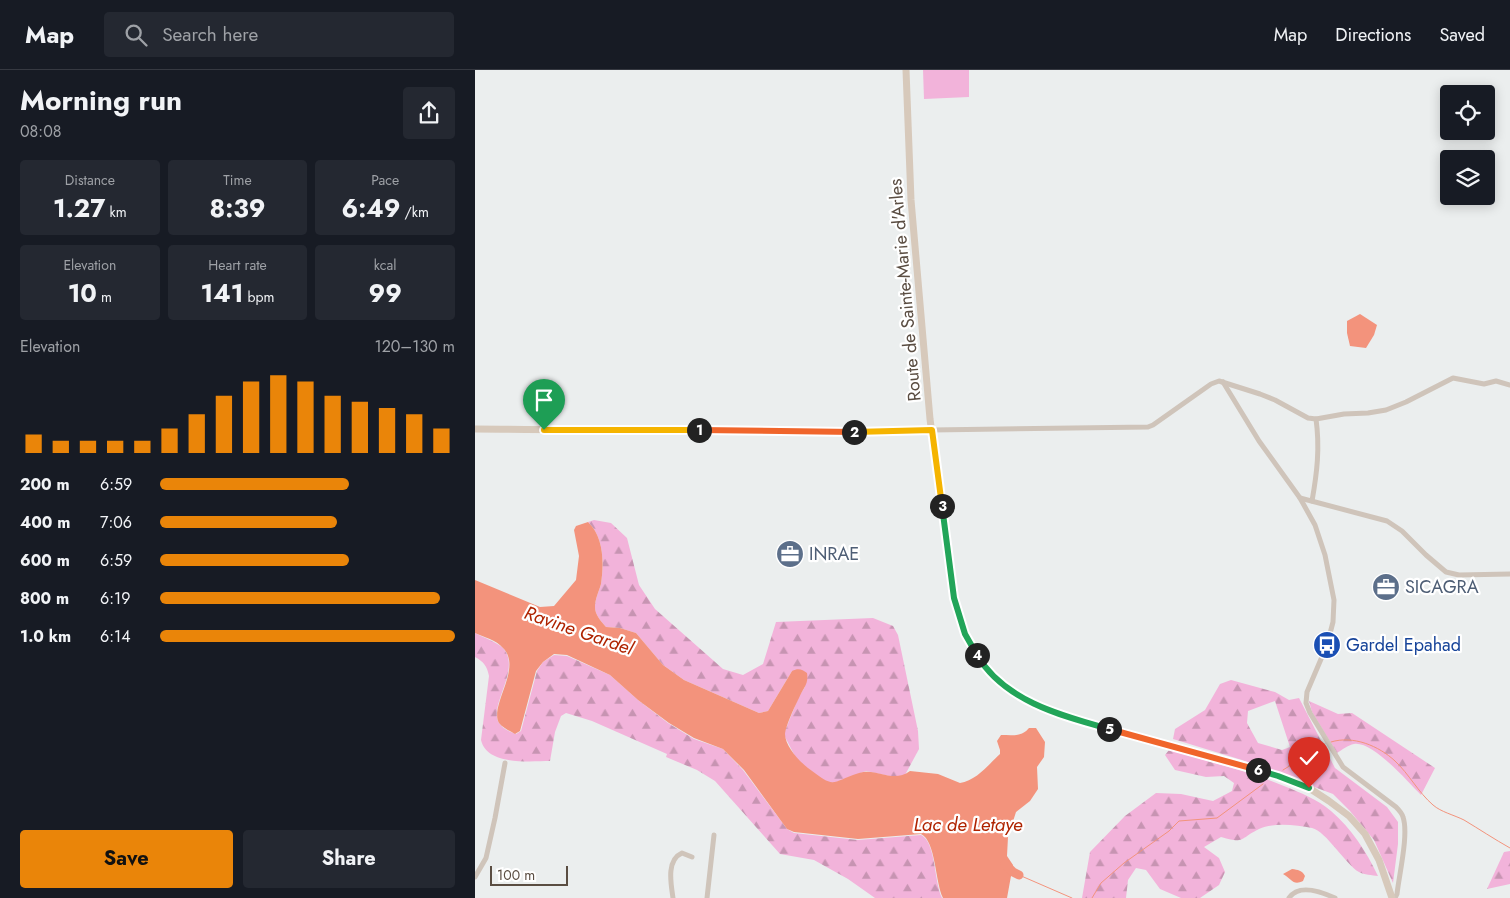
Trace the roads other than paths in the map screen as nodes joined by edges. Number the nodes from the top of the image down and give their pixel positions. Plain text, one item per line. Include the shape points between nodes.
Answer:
1 (906, 70) edge
2 (1223, 381) junction
3 (1510, 385) edge
4 (1316, 419) junction
5 (475, 430) edge
6 (932, 430) junction
7 (1300, 498) junction
8 (1312, 501) junction
9 (1510, 574) edge
10 (505, 763) dead end
11 (714, 834) dead end
12 (692, 857) dead end
13 (475, 877) edge
14 (673, 898) edge
15 (707, 898) edge
16 (1289, 898) edge
17 (1335, 898) edge
18 (1393, 898) edge

1 - 6 main road, Route de Sainte-Marie d'Arles via 911,200
2 - 4 street
2 - 6 street via 1211,384 1149,427
2 - 7 street via 1259,441
3 - 4 street via 1453,378 1386,410
4 - 8 street via 1319,451
5 - 6 main road
6 - 18 main road, Route de Sainte-Marie d'Arles via 954,598 965,634 981,662 1012,692 1044,709 1278,776 1309,788 1349,816 1365,834
7 - 8 street
7 - 18 street via 1315,525 1334,600 1327,645 1307,692 1306,703 1343,767 1402,815 1404,838 1397,894
8 - 9 street via 1387,521 1446,572 1459,575
10 - 13 street via 486,858
11 - 15 street
12 - 14 street via 682,853 676,857 670,872
16 - 17 street via 1296,892 1313,890

